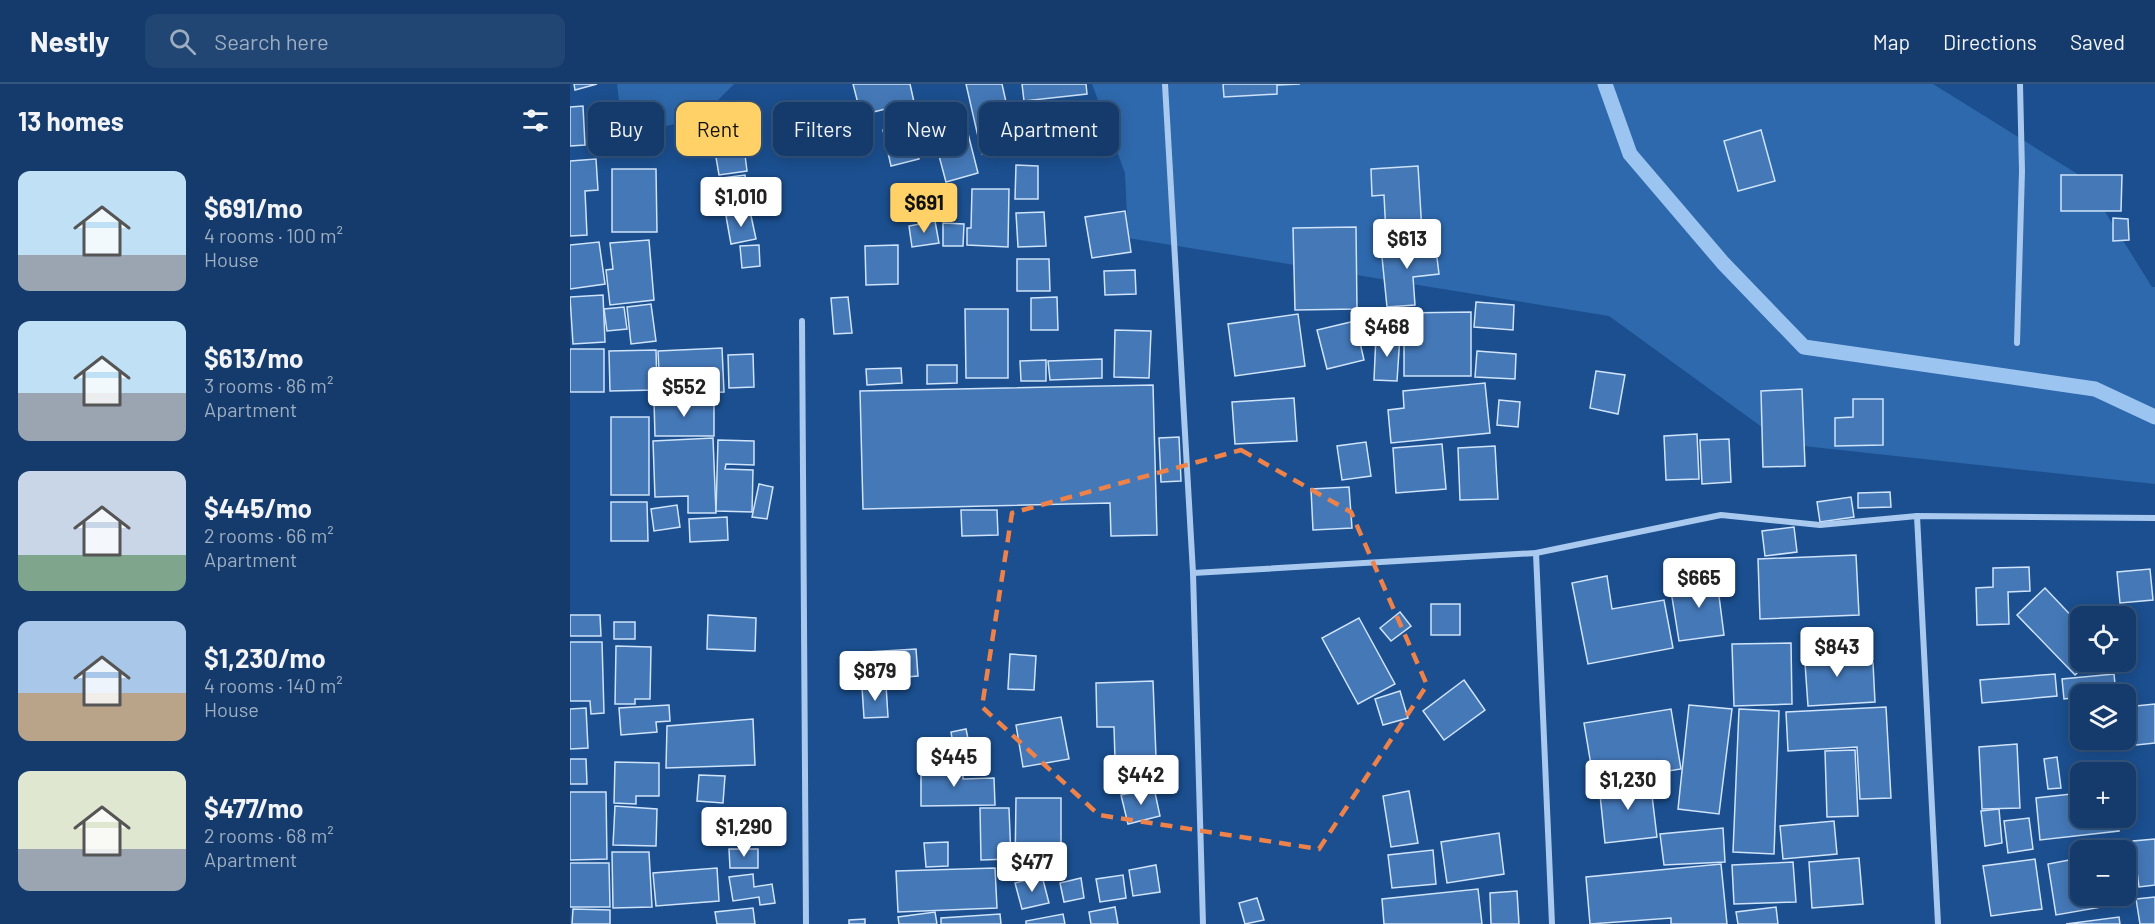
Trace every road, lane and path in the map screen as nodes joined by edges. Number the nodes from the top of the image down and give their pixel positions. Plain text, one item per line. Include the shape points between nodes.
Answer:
1 (1165, 84) edge
2 (2020, 84) edge
3 (802, 321) dead end
4 (2017, 343) dead end
5 (1917, 516) junction
6 (2155, 518) edge
7 (1536, 553) junction
8 (1193, 573) junction
9 (806, 924) edge
10 (1203, 924) edge
11 (1552, 924) edge
12 (1938, 924) edge

1 - 8 street
2 - 4 street via 2022,171
3 - 9 street
5 - 6 street
5 - 7 street via 1820,525 1721,515
5 - 12 street
7 - 8 street
7 - 11 street
8 - 10 street

